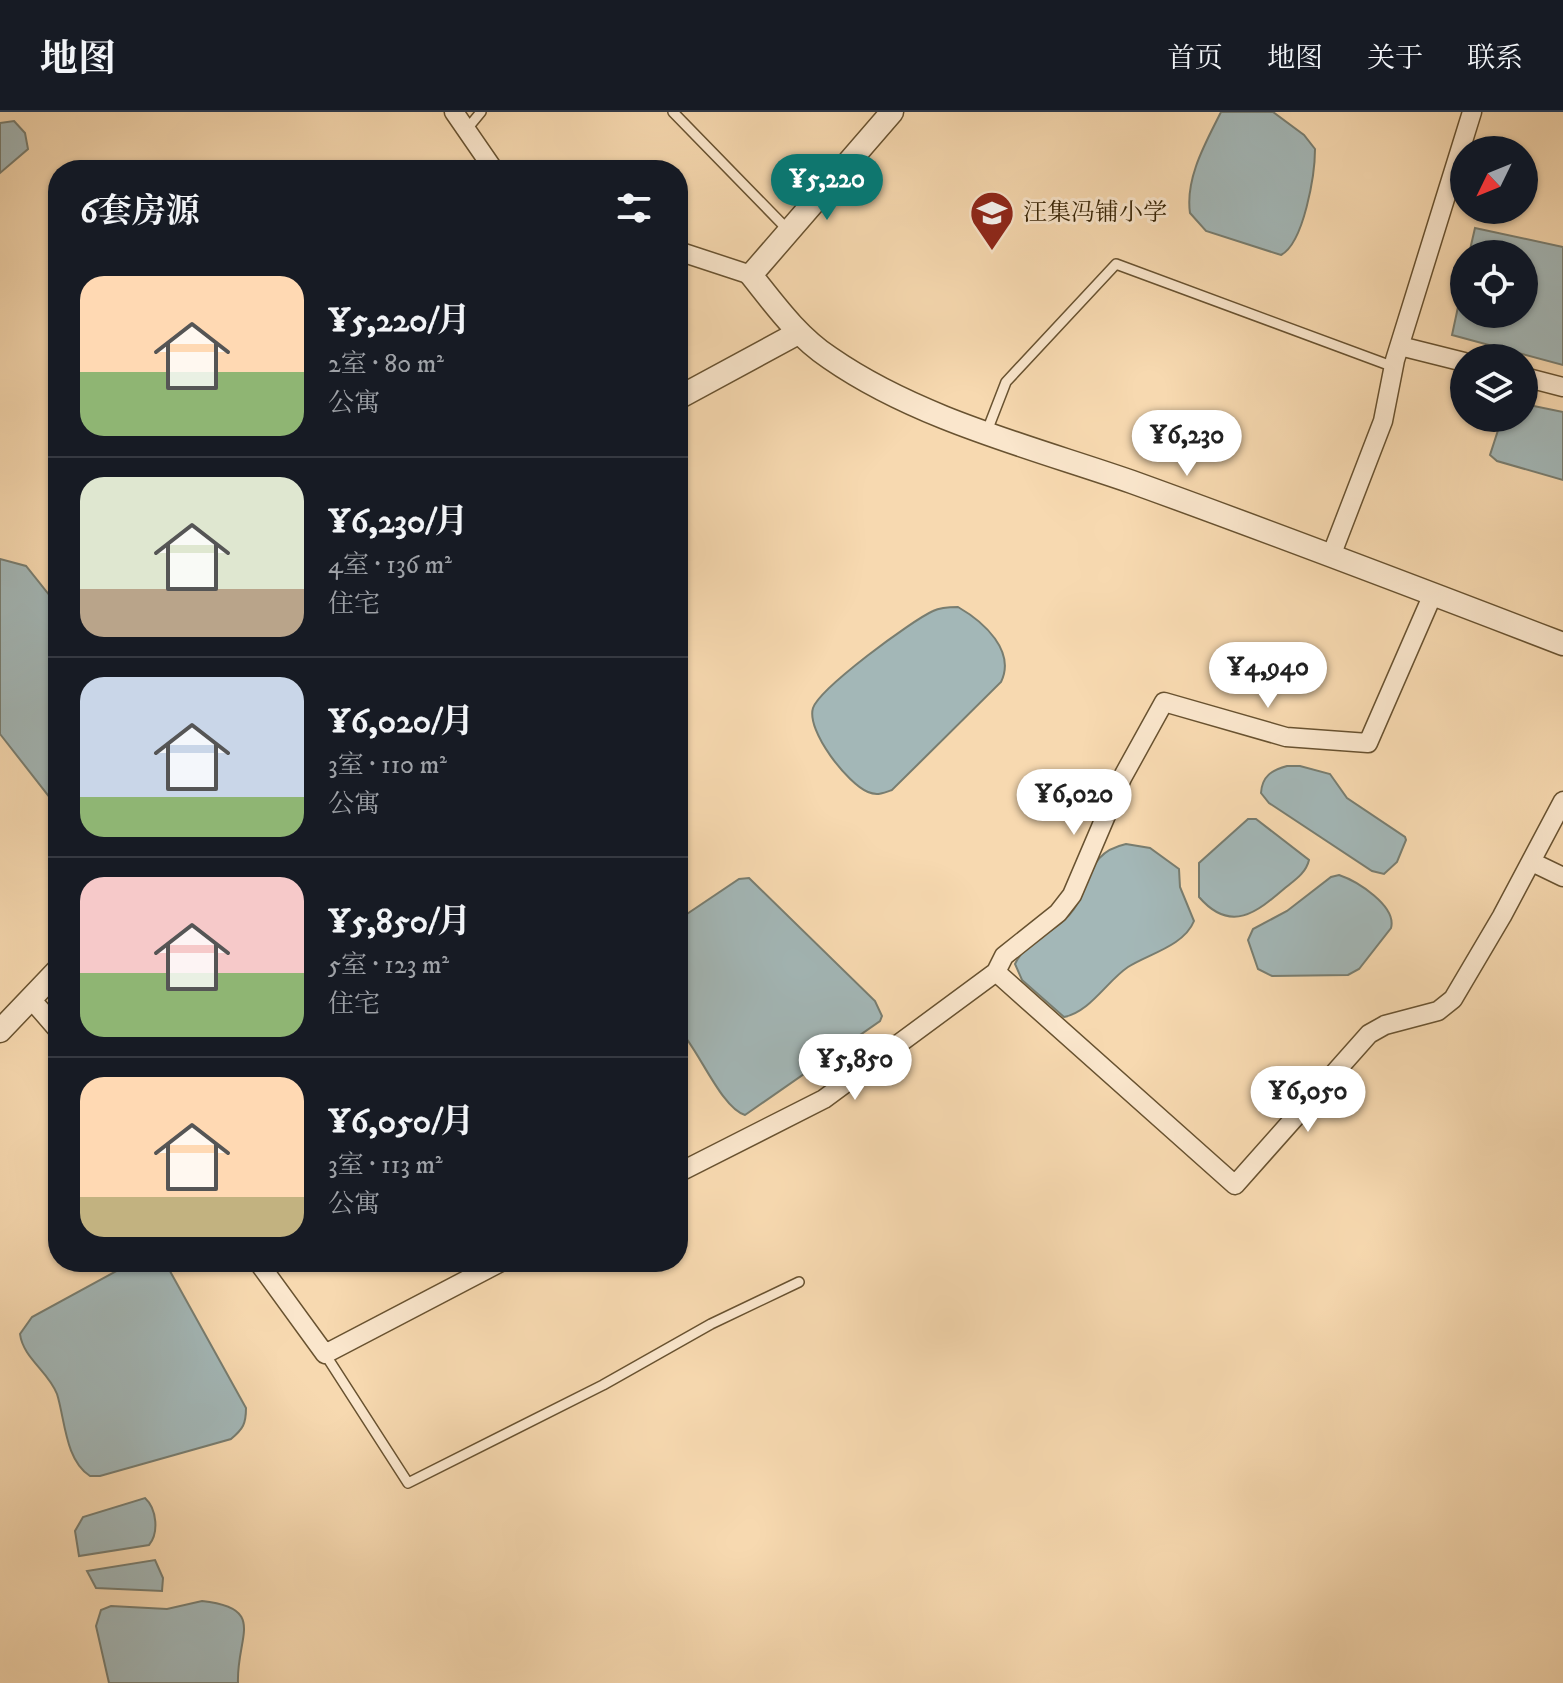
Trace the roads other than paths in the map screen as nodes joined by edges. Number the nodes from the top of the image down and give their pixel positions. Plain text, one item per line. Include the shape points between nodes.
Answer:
1 (454, 112) edge
2 (481, 112) edge
3 (673, 112) edge
4 (892, 112) edge
5 (1472, 112) edge
6 (467, 129) junction
7 (487, 160) edge
8 (789, 231) junction
9 (688, 254) edge
10 (751, 275) junction
11 (798, 333) junction
12 (1400, 346) junction
13 (1450, 358) edge
14 (1394, 367) junction
15 (1538, 381) edge
16 (1563, 387) edge
17 (688, 393) edge
18 (987, 431) junction
19 (1331, 556) junction
20 (1433, 594) junction
21 (1563, 644) edge
22 (1563, 801) edge
23 (1532, 862) junction
24 (1563, 877) edge
25 (996, 972) junction
26 (48, 981) edge
27 (31, 999) junction
28 (48, 1019) edge
29 (0, 1031) edge
30 (688, 1168) edge
31 (265, 1272) edge
32 (482, 1272) edge
33 (799, 1282) dead end
34 (325, 1354) junction

1 - 6 street
2 - 6 lane
3 - 8 lane
4 - 8 street
5 - 12 street
6 - 7 street
8 - 10 street
9 - 10 street
10 - 11 street
11 - 17 street
11 - 18 street via 864,379
12 - 13 street
12 - 14 street
14 - 18 lane via 1116,264 1006,382
14 - 19 street via 1383,421
15 - 16 street
18 - 19 street
19 - 20 street
20 - 21 street
20 - 25 street via 1368,743 1286,737 1164,702 1122,778 1072,895 1058,913 1004,956
22 - 23 street
23 - 24 street
23 - 25 street via 1453,999 1438,1011 1369,1034 1235,1185
25 - 30 street via 824,1099
26 - 27 street
27 - 28 street
27 - 29 street
31 - 34 street
32 - 34 street
33 - 34 lane via 408,1483

